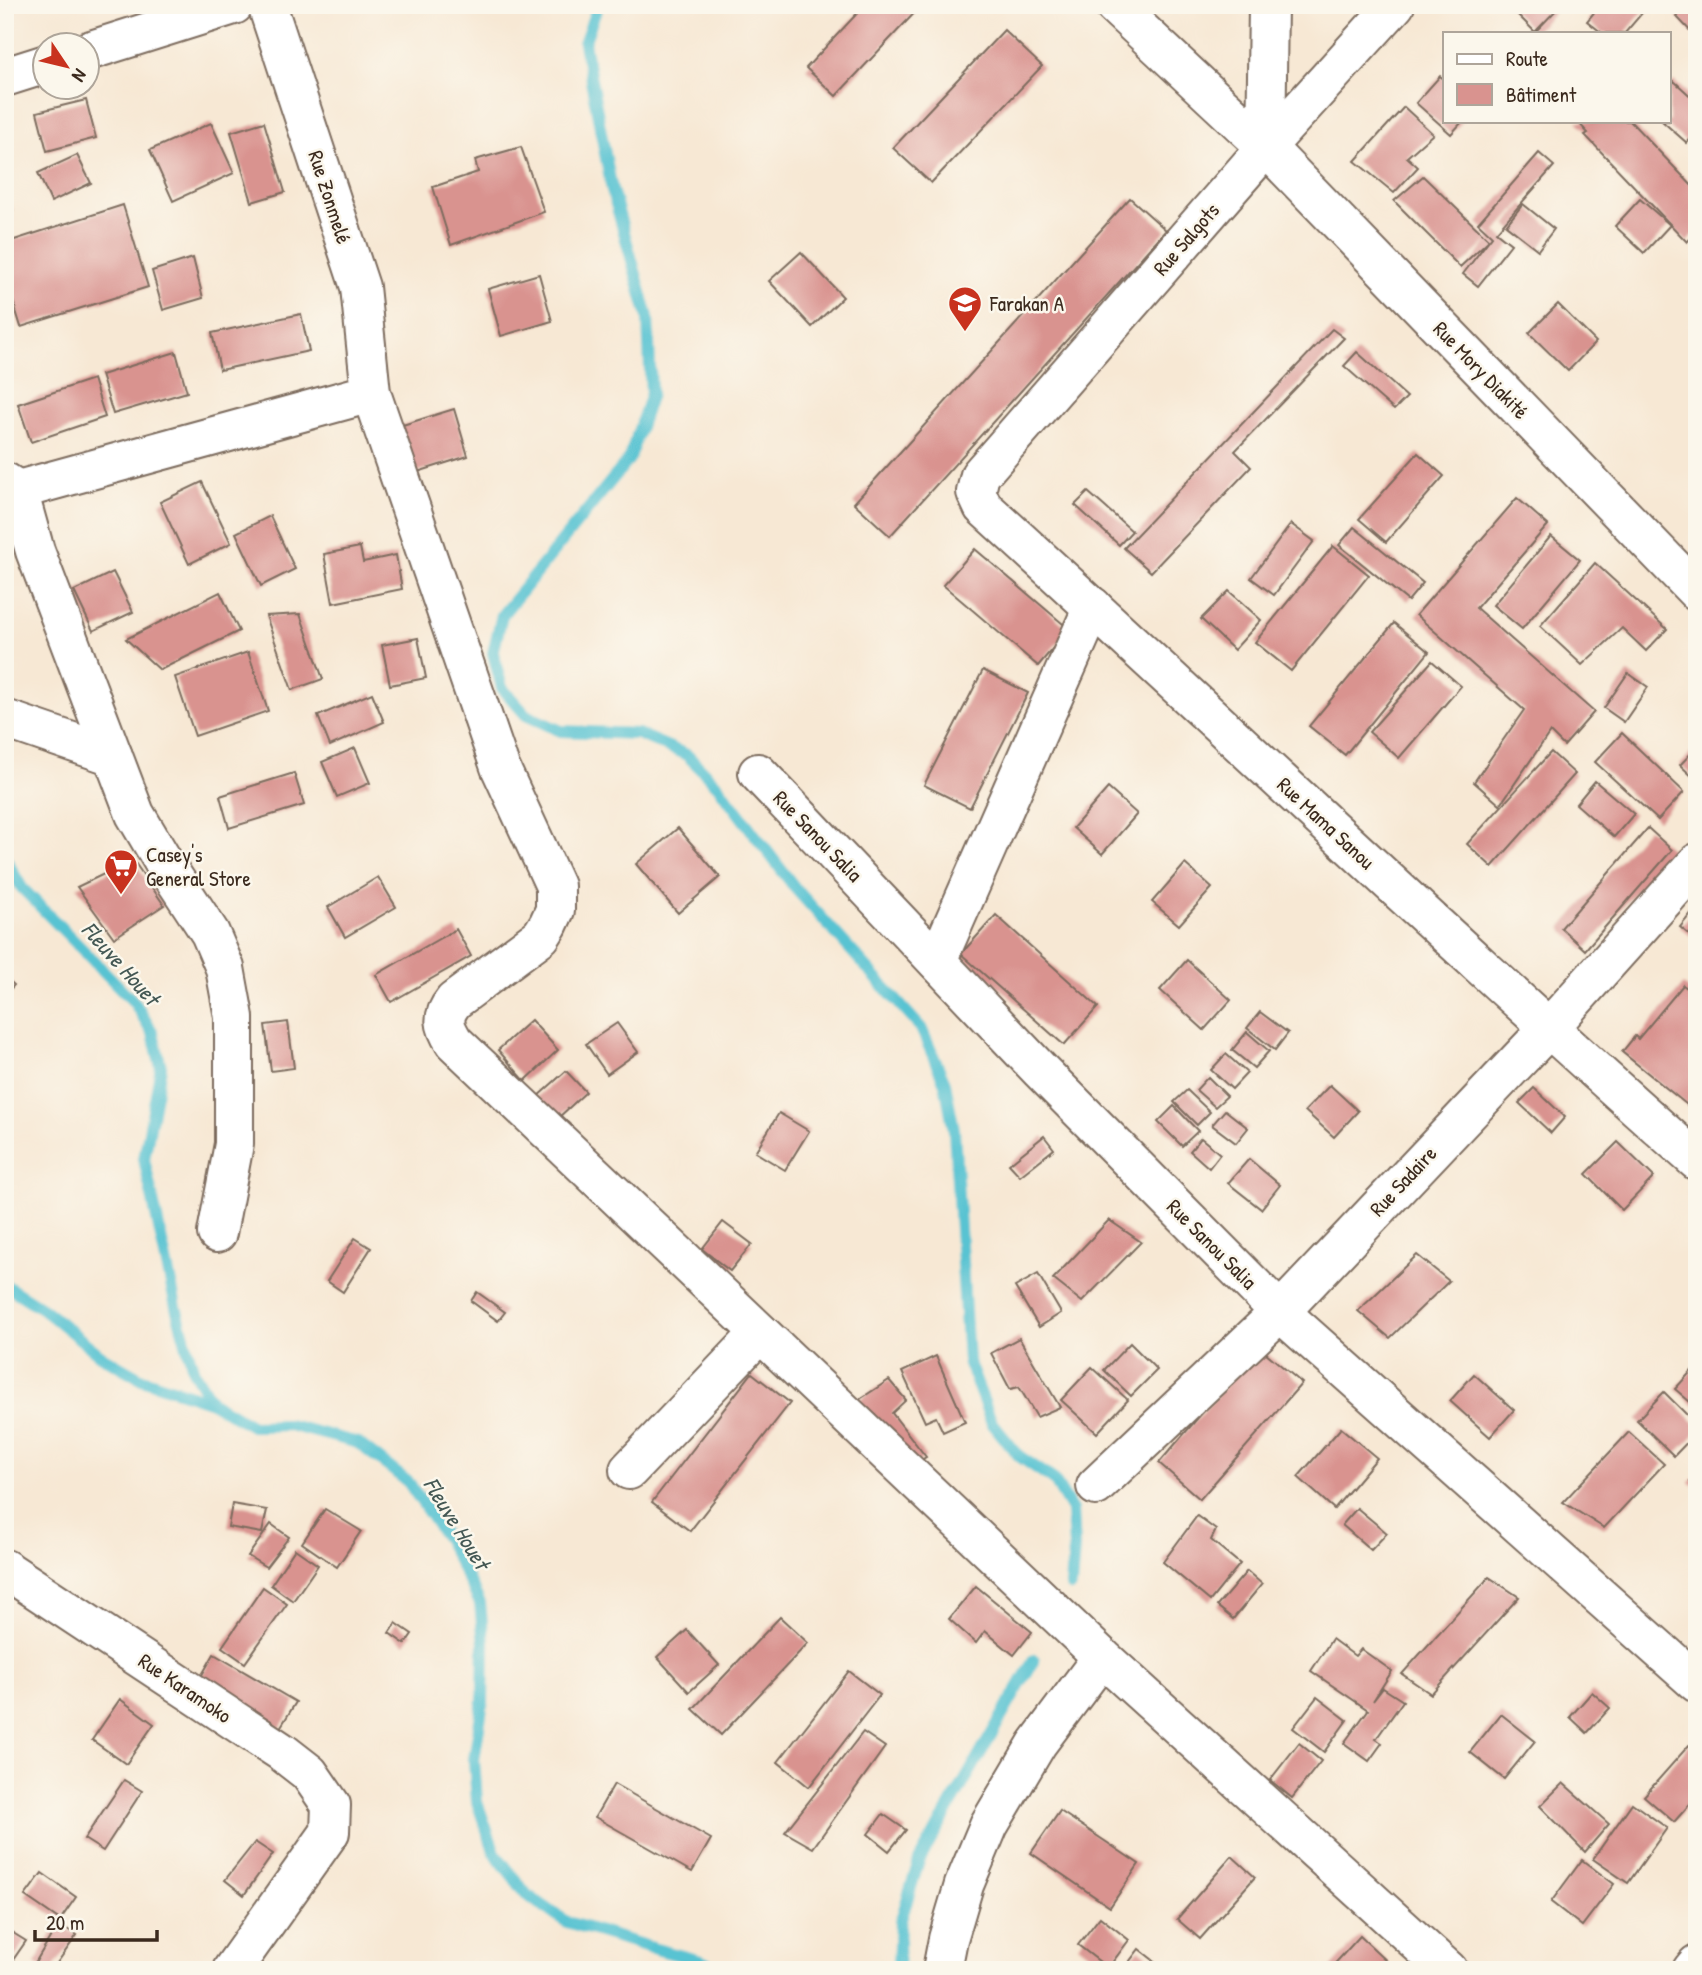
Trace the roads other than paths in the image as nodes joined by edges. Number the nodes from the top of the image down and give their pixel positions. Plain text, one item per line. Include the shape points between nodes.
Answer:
1 (234, 5) edge
2 (267, 5) edge
3 (1114, 5) edge
4 (1268, 5) edge
5 (1395, 5) edge
6 (102, 47) edge
7 (32, 68) edge
8 (5, 77) edge
9 (1266, 147) junction
10 (371, 393) junction
11 (979, 475) joint
12 (12, 486) edge
13 (1697, 592) edge
14 (1093, 607) junction
15 (5, 719) edge
16 (113, 756) junction
17 (758, 773) dead end
18 (1697, 863) edge
19 (937, 961) junction
20 (1548, 1029) junction
21 (1697, 1161) edge
22 (218, 1233) dead end
23 (1280, 1312) junction
24 (761, 1333) junction
25 (629, 1470) dead end
26 (1096, 1486) dead end
27 (5, 1569) edge
28 (1102, 1657) junction
29 (1697, 1683) edge
30 (1697, 1965) edge
31 (232, 1970) edge
32 (942, 1970) edge
33 (1448, 1970) edge
34 (1692, 1970) edge

1 - 6 street
2 - 10 street, Rue Zonmelé via 360,287
3 - 9 street, Rue Mory Diakité
4 - 9 street
5 - 9 street, Rue Salgots
7 - 8 street
9 - 11 street, Rue Salgots
9 - 13 street, Rue Mory Diakité
10 - 12 street
10 - 24 street, Rue Zonmelé via 500,767 555,886 555,910 541,936 453,1001 444,1021 448,1032
11 - 14 street, Rue Mama Sanou via 976,492 982,507
12 - 16 street
14 - 19 street
14 - 20 street, Rue Mama Sanou
15 - 16 street
16 - 22 street via 135,814 210,933 226,968 234,1017 234,1144
17 - 19 street, Rue Sanou Salia
18 - 20 street, Rue Sadaire
19 - 23 street, Rue Sanou Salia
20 - 21 street, Rue Mama Sanou
20 - 23 street, Rue Sadaire
23 - 26 street, Rue Sadaire
23 - 29 street, Rue Sanou Salia
24 - 25 street
24 - 28 street, Rue Zonmelé
27 - 31 street, Rue Karamoko via 271,1745 309,1773 331,1805 330,1832
28 - 32 street via 1037,1744 989,1825 964,1885
28 - 33 street, Rue Zonmelé
30 - 34 street

